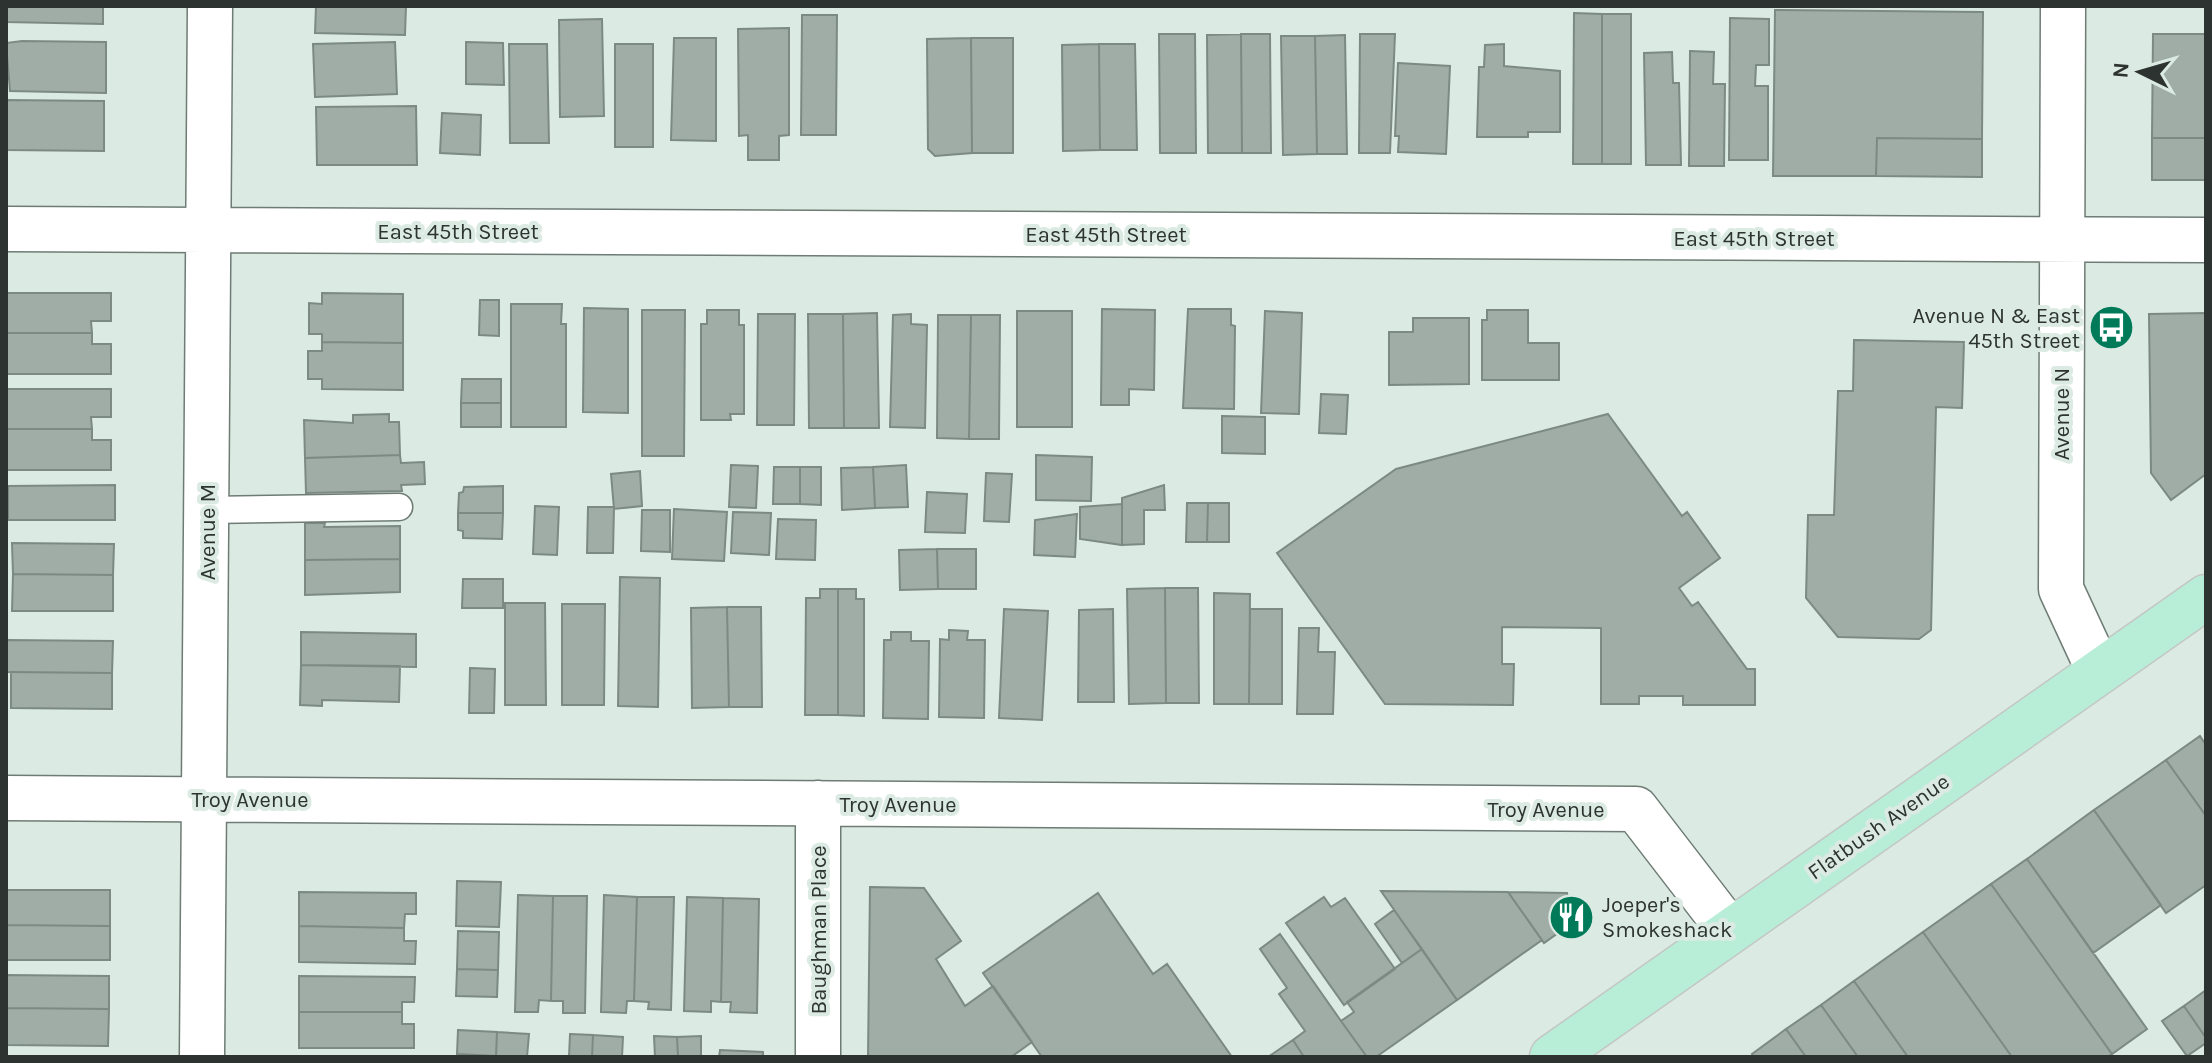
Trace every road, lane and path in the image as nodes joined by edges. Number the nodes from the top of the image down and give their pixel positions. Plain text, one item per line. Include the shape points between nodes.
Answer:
1 (210, 6) edge
2 (2063, 6) edge
3 (6, 229) edge
4 (208, 229) junction
5 (2062, 239) junction
6 (2206, 240) edge
7 (399, 507) dead end
8 (207, 510) junction
9 (2206, 597) edge
10 (2099, 671) junction
11 (6, 798) edge
12 (205, 799) junction
13 (818, 803) junction
14 (1730, 931) junction
15 (202, 1057) edge
16 (818, 1057) edge
17 (1552, 1057) edge

1 - 4 street, Avenue M
2 - 5 street, Avenue N
3 - 4 street, East 45th Street
4 - 5 street, East 45th Street
4 - 8 street, Avenue M
5 - 6 street, East 45th Street
5 - 10 street, Avenue N via 2061,589
7 - 8 lane
8 - 12 street, Avenue M
9 - 10 main road, Flatbush Avenue
10 - 14 main road, Flatbush Avenue
11 - 12 street, Troy Avenue
12 - 13 street, Troy Avenue
12 - 15 street, Avenue M
13 - 14 street, Troy Avenue via 1636,809
13 - 16 street, Baughman Place
14 - 17 main road, Flatbush Avenue

